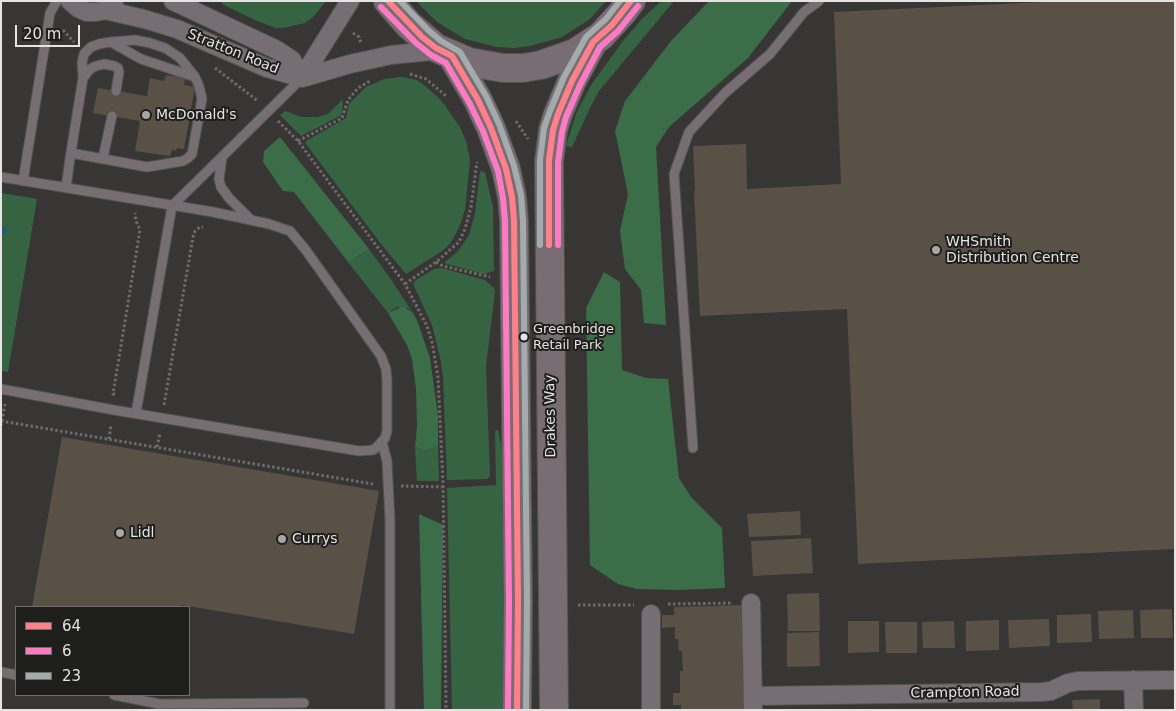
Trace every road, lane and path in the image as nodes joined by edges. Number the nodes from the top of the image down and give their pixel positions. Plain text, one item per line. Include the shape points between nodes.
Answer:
1 (57, 1) edge
2 (70, 1) edge
3 (173, 1) edge
4 (350, 1) edge
5 (388, 1) edge
6 (631, 1) edge
7 (820, 1) edge
8 (111, 5) edge
9 (111, 42) junction
10 (593, 42) junction
11 (447, 53) junction
12 (404, 73) dead end
13 (195, 77) junction
14 (83, 78) junction
15 (302, 78) junction
16 (374, 79) dead end
17 (116, 91) dead end
18 (447, 97) dead end
19 (269, 111) junction
20 (112, 116) dead end
21 (514, 119) dead end
22 (298, 141) junction
23 (550, 144) junction
24 (71, 153) junction
25 (478, 154) dead end
26 (103, 158) junction
27 (222, 158) junction
28 (1, 177) edge
29 (23, 181) junction
30 (66, 188) junction
31 (138, 200) junction
32 (172, 206) junction
33 (208, 212) junction
34 (251, 220) junction
35 (436, 262) junction
36 (498, 279) dead end
37 (404, 284) junction
38 (4, 390) edge
39 (114, 410) junction
40 (136, 413) junction
41 (162, 418) junction
42 (2, 422) edge
43 (109, 439) junction
44 (382, 442) junction
45 (157, 447) junction
46 (693, 448) dead end
47 (388, 486) junction
48 (443, 487) junction
49 (751, 603) dead end
50 (651, 614) dead end
51 (1, 672) edge
52 (15, 675) edge
53 (1134, 680) junction
54 (1175, 680) edge
55 (119, 696) edge
56 (753, 703) edge
57 (304, 704) dead end
58 (390, 710) edge
59 (446, 710) edge
60 (518, 710) edge
61 (554, 710) edge
62 (652, 710) edge
63 (1134, 710) edge

1 - 29 lane via 50,13
2 - 8 street, Stratton Road via 87,12 96,12
3 - 15 street, Stratton Road via 278,50 292,60
4 - 15 street
5 - 11 main road via 415,31
6 - 10 main road
7 - 46 lane via 804,12 770,54 725,93 689,132 674,174
8 - 15 street, Stratton Road via 268,68
9 - 13 lane via 141,59
9 - 13 lane via 135,40 165,48 180,58
9 - 14 lane via 91,47 84,54
10 - 11 main road via 558,60 523,68 487,66
10 - 23 main road, Drakes Way via 565,96
11 - 15 street via 391,55
11 - 60 main road via 478,100 491,128 512,197
12 - 18 path via 426,80
13 - 26 lane via 202,99 192,154 188,158 147,167
14 - 17 lane via 96,66 114,66 119,72
14 - 24 lane
15 - 19 lane
16 - 22 path via 352,94 342,118
19 - 22 path
19 - 27 lane
20 - 26 lane
21 - 23 path via 529,140
22 - 37 path
23 - 61 main road, Drakes Way
24 - 26 lane
24 - 30 lane
25 - 35 path via 465,229 459,242
27 - 32 lane
27 - 34 lane via 221,187
28 - 29 lane
29 - 30 lane
30 - 31 lane
31 - 32 lane
31 - 39 path via 136,221 140,230 113,394 118,395
32 - 33 lane
32 - 40 lane
33 - 34 lane
33 - 41 path via 206,227 200,227 193,237
34 - 44 lane via 290,230 294,234 377,349 386,369 387,381 387,431
35 - 36 path
35 - 37 path
37 - 48 path via 427,326 436,362
38 - 39 lane
38 - 42 path
39 - 40 lane
39 - 43 path
40 - 41 lane
41 - 44 lane via 359,451 372,450
41 - 45 path
42 - 43 path
43 - 45 path
44 - 47 lane via 388,461
45 - 47 path
47 - 48 path
47 - 58 lane
48 - 59 path
49 - 56 street, Crampton Road
50 - 62 street
51 - 52 lane
53 - 54 street, Crampton Road
53 - 56 street, Crampton Road via 1078,681 1042,692
53 - 63 street
55 - 57 lane via 159,704

